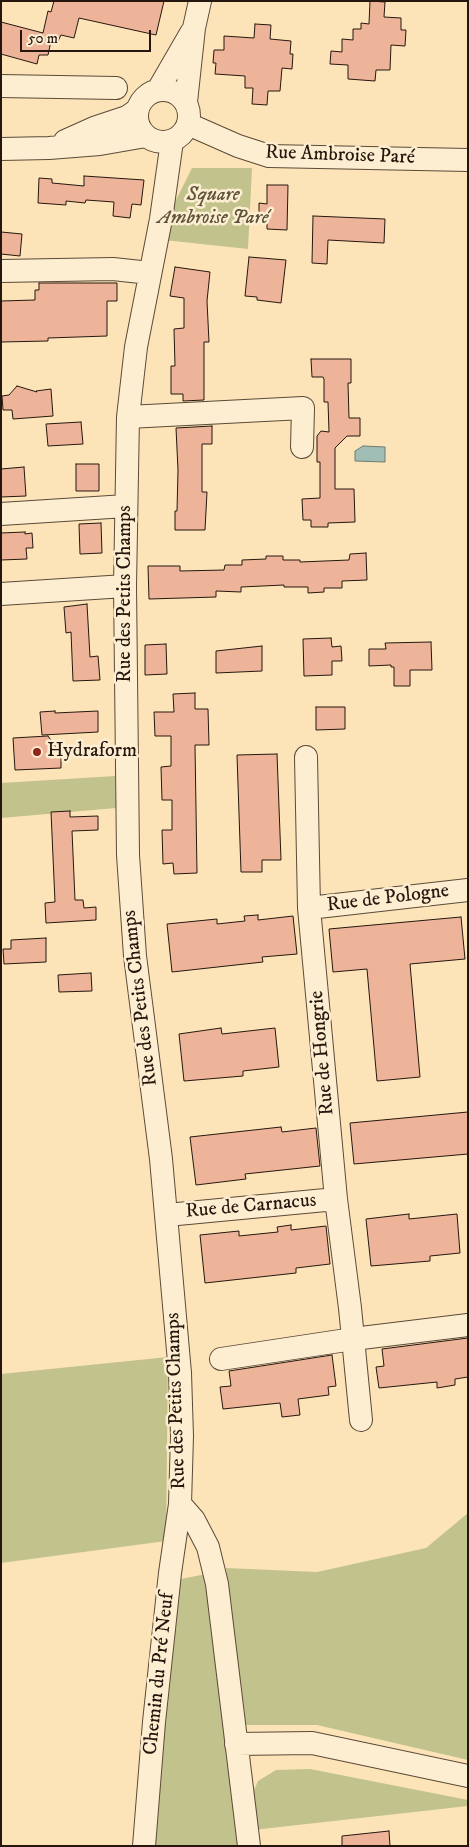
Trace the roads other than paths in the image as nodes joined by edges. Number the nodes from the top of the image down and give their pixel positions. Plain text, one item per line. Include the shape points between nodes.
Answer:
1 (200, 1) edge
2 (194, 28) junction
3 (1, 86) edge
4 (116, 88) dead end
5 (158, 90) junction
6 (137, 110) junction
7 (187, 113) junction
8 (146, 136) junction
9 (172, 141) junction
10 (49, 148) junction
11 (1, 149) edge
12 (468, 160) edge
13 (1, 271) edge
14 (150, 273) junction
15 (128, 417) junction
16 (302, 447) dead end
17 (126, 506) junction
18 (1, 514) edge
19 (125, 586) junction
20 (1, 594) edge
21 (306, 757) dead end
22 (468, 890) edge
23 (309, 908) junction
24 (336, 1199) junction
25 (166, 1215) junction
26 (468, 1325) edge
27 (353, 1339) junction
28 (221, 1359) dead end
29 (360, 1420) dead end
30 (180, 1504) junction
31 (236, 1744) junction
32 (468, 1776) edge
33 (144, 1846) edge
34 (249, 1846) edge

1 - 2 street
2 - 5 street
2 - 7 street
3 - 4 street
5 - 6 street via 143,98
5 - 7 street via 178,94
6 - 8 street via 138,123
6 - 10 street
7 - 9 street via 183,134
7 - 12 street, Rue Ambroise Paré via 238,146 270,156
8 - 9 street via 160,142
8 - 10 street
9 - 14 street, Rue des Petits Champs
10 - 11 street
13 - 14 street via 113,269
14 - 15 street, Rue des Petits Champs via 136,347
15 - 16 street via 303,408
15 - 17 street, Rue des Petits Champs
17 - 18 street
17 - 19 street, Rue des Petits Champs
19 - 20 street
19 - 25 street, Rue des Petits Champs via 130,904
21 - 23 street, Rue de Hongrie
22 - 23 street, Rue de Pologne
23 - 24 street, Rue de Hongrie
24 - 25 street, Rue de Carnacus
24 - 27 street, Rue de Hongrie
25 - 30 street, Rue des Petits Champs via 180,1374
26 - 27 street
27 - 28 street
27 - 29 street, Rue de Hongrie
30 - 31 street, Rue des Petits Champs via 194,1520 208,1547 217,1584
30 - 33 street, Chemin du Pré Neuf via 154,1722
31 - 32 street via 312,1743
31 - 34 street, Rue des Petits Champs

